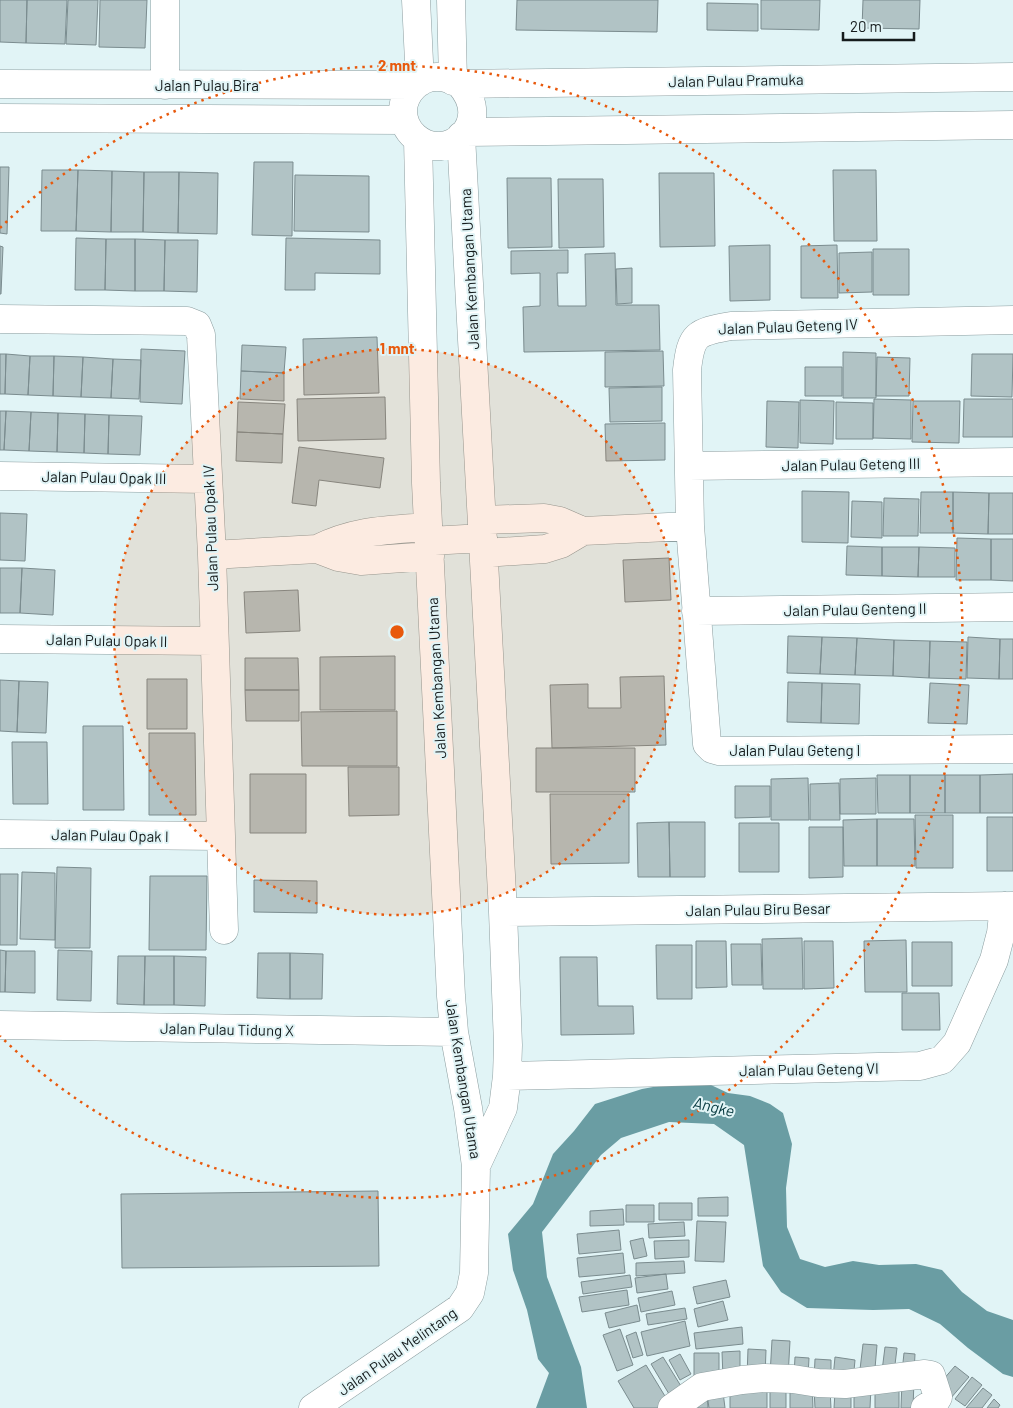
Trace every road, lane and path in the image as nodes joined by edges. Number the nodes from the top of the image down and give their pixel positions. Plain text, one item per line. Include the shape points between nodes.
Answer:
1 (165, 0) edge
2 (416, 0) edge
3 (451, 0) edge
4 (1013, 77) edge
5 (457, 82) junction
6 (418, 83) junction
7 (0, 84) edge
8 (165, 85) junction
9 (0, 118) edge
10 (1013, 125) edge
11 (411, 130) junction
12 (464, 134) junction
13 (0, 319) edge
14 (1013, 320) edge
15 (1013, 462) edge
16 (689, 466) junction
17 (0, 476) edge
18 (208, 478) junction
19 (690, 526) junction
20 (483, 537) junction
21 (429, 541) junction
22 (212, 555) junction
23 (1013, 607) edge
24 (696, 611) junction
25 (0, 639) edge
26 (214, 641) junction
27 (1013, 749) edge
28 (0, 834) edge
29 (221, 836) junction
30 (1009, 906) edge
31 (503, 912) junction
32 (224, 930) dead end
33 (0, 1025) edge
34 (454, 1032) junction
35 (507, 1076) junction
36 (468, 1108) junction
37 (503, 1108) junction
38 (476, 1166) junction
39 (313, 1408) edge
40 (672, 1408) edge
41 (926, 1408) edge

1 - 8 street
2 - 6 street
3 - 5 street
4 - 5 street, Jalan Pulau Pramuka
5 - 6 street via 437,76
5 - 12 street via 472,102 471,123
6 - 8 street, Jalan Pulau Bira
6 - 11 street via 404,101
7 - 8 street, Jalan Pulau Bira
9 - 11 street
10 - 12 street
11 - 12 street via 426,144 436,146 455,141
11 - 21 street, Jalan Kembangan Utama
12 - 20 street, Jalan Kembangan Utama
13 - 18 street, Jalan Pulau Opak IV via 187,321 197,325 201,335
14 - 16 street, Jalan Pulau Geteng IV via 731,326 697,335 689,350 687,370
15 - 16 street, Jalan Pulau Geteng III
16 - 19 street, Jalan Pulau Geteng IV
17 - 18 street, Jalan Pulau Opak III
18 - 22 street, Jalan Pulau Opak IV
19 - 20 street via 583,531 544,518
19 - 24 street, Jalan Pulau Geteng I
20 - 21 street
20 - 31 street, Jalan Kembangan Utama
21 - 22 street via 358,533 317,549
21 - 34 street, Jalan Kembangan Utama
22 - 26 street, Jalan Pulau Opak IV
23 - 24 street, Jalan Pulau Genteng II
24 - 27 street, Jalan Pulau Geteng I via 707,744 712,749
25 - 26 street, Jalan Pulau Opak II
26 - 29 street, Jalan Pulau Opak IV
28 - 29 street, Jalan Pulau Opak I
29 - 32 street, Jalan Pulau Opak IV
30 - 31 street, Jalan Pulau Biru Besar
30 - 35 street, Jalan Pulau Geteng VI via 994,960 957,1043 942,1060 920,1066
31 - 35 street, Jalan Kembangan Utama
33 - 34 street, Jalan Pulau Tidung X
34 - 36 street, Jalan Kembangan Utama
35 - 37 street, Jalan Kembangan Utama
36 - 37 street via 485,1115
36 - 38 street, Jalan Kembangan Utama
37 - 38 street, Jalan Kembangan Utama
38 - 39 street, Jalan Pulau Melintang via 474,1273 470,1293 460,1308
40 - 41 street via 702,1386 742,1380 793,1379 845,1384 925,1374 931,1375 938,1397

